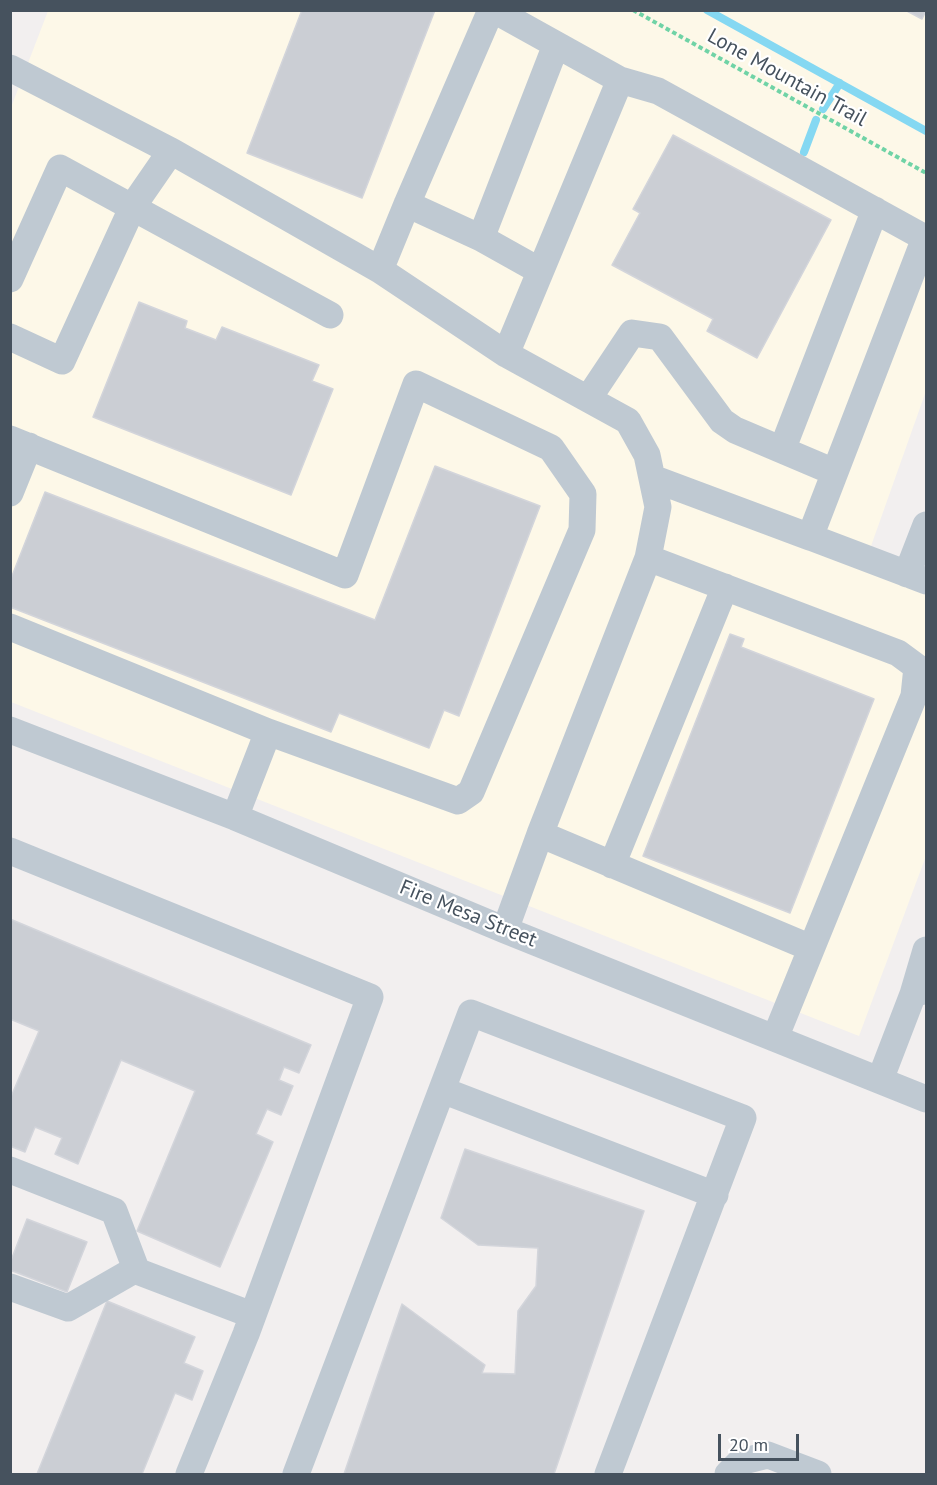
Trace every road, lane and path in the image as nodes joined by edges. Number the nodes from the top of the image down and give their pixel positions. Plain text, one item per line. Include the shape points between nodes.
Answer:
1 (493, 10) edge
2 (633, 10) edge
3 (556, 45) junction
4 (10, 68) edge
5 (620, 80) junction
6 (171, 151) junction
7 (927, 173) edge
8 (407, 204) junction
9 (133, 207) junction
10 (875, 210) junction
11 (481, 238) junction
12 (380, 270) junction
13 (540, 271) junction
14 (10, 279) edge
15 (330, 315) dead end
16 (10, 337) edge
17 (506, 354) junction
18 (588, 399) junction
19 (20, 443) edge
20 (782, 450) junction
21 (834, 472) junction
22 (652, 478) junction
23 (10, 493) edge
24 (927, 525) edge
25 (810, 537) junction
26 (648, 558) junction
27 (917, 577) edge
28 (725, 587) junction
29 (10, 627) edge
30 (10, 730) edge
31 (268, 732) junction
32 (234, 817) junction
33 (540, 834) junction
34 (10, 851) edge
35 (612, 864) junction
36 (506, 930) junction
37 (812, 948) junction
38 (927, 950) edge
39 (920, 992) edge
40 (775, 1038) junction
41 (880, 1080) junction
42 (442, 1090) junction
43 (927, 1099) edge
44 (10, 1170) edge
45 (715, 1195) junction
46 (134, 1270) junction
47 (10, 1287) edge
48 (252, 1315) junction
49 (189, 1474) edge
50 (296, 1474) edge
51 (608, 1474) edge
52 (728, 1474) edge
53 (818, 1474) edge

1 - 3 street
1 - 8 street
2 - 7 path, Lone Mountain Trail
3 - 5 street
3 - 11 street
4 - 6 street
5 - 10 street via 658,91
5 - 13 street
6 - 9 street
6 - 12 street
8 - 11 street
8 - 12 street
9 - 14 street via 60,168
9 - 15 street
9 - 16 street via 62,361
10 - 20 street
10 - 21 street via 924,238
11 - 13 street
12 - 17 street
13 - 17 street
17 - 18 street
18 - 20 street via 632,333 660,337 722,421
18 - 22 street via 628,422 646,455
19 - 23 street
19 - 31 street via 345,575 416,384 551,448 583,494 582,530 471,792 458,801
20 - 21 street
21 - 25 street
22 - 25 street
22 - 26 street via 658,507
24 - 27 street
25 - 27 street
26 - 28 street
26 - 33 street
28 - 35 street
28 - 37 street via 897,653 917,667 914,696
29 - 31 street
30 - 32 street, Fire Mesa Street
31 - 32 street
32 - 36 street, Fire Mesa Street
33 - 35 street
33 - 36 street
34 - 48 street via 370,997
35 - 37 street
36 - 40 street, Fire Mesa Street
37 - 40 street
38 - 39 street
39 - 41 street
40 - 41 street, Fire Mesa Street
41 - 43 street, Fire Mesa Street
42 - 45 street
42 - 45 street via 471,1013 743,1118
42 - 50 street
44 - 46 street via 114,1211
45 - 51 street
46 - 47 street via 68,1308
46 - 48 street
48 - 49 street
52 - 53 street via 740,1461 768,1455

